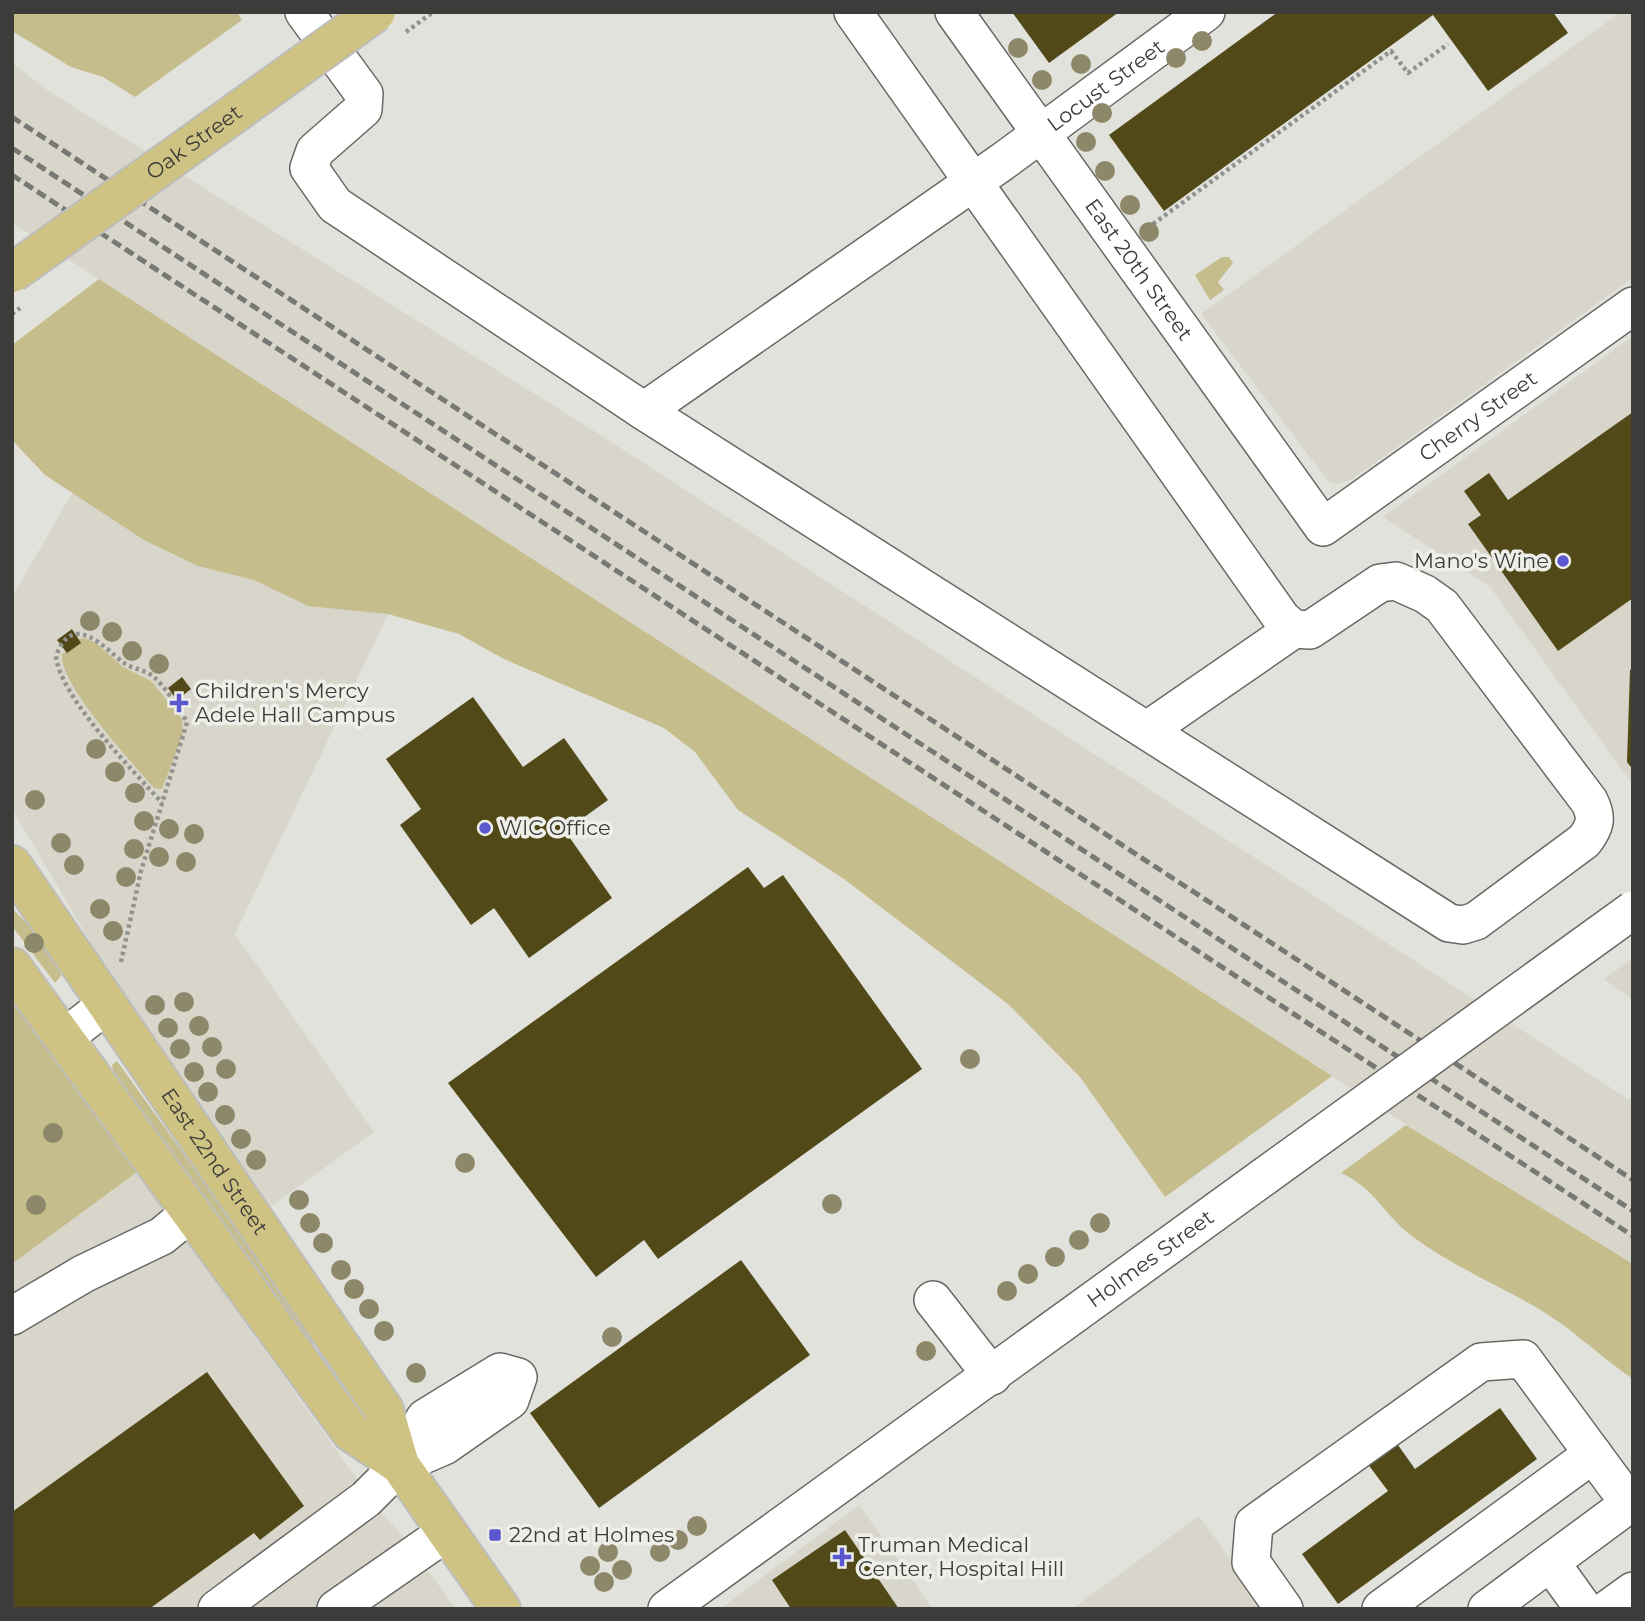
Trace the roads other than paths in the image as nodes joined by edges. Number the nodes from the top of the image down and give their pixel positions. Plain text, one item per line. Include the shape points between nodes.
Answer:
1 (376, 12) edge
2 (853, 12) edge
3 (954, 12) edge
4 (1206, 12) edge
5 (310, 14) edge
6 (1039, 132) junction
7 (974, 181) junction
8 (12, 274) edge
9 (1633, 306) edge
10 (643, 411) junction
11 (1323, 527) joint
12 (1294, 629) junction
13 (1149, 729) junction
14 (12, 865) edge
15 (1633, 910) edge
16 (12, 967) edge
17 (106, 1006) junction
18 (64, 1038) junction
19 (191, 1212) junction
20 (933, 1300) dead end
21 (12, 1316) edge
22 (992, 1376) junction
23 (1593, 1454) junction
24 (400, 1465) junction
25 (1631, 1502) edge
26 (447, 1532) junction
27 (1551, 1563) junction
28 (1633, 1591) edge
29 (353, 1604) edge
30 (217, 1609) edge
31 (501, 1609) edge
32 (667, 1609) edge
33 (1284, 1609) edge
34 (1381, 1609) edge
35 (1487, 1609) edge
36 (1584, 1609) edge
37 (1608, 1609) edge

1 - 8 main road, Oak Street, bridge
2 - 7 street
3 - 6 street, East 20th Street
4 - 6 street, Locust Street
5 - 10 street via 364,94 363,109 315,152 309,168 335,205
6 - 7 street, Locust Street
6 - 11 street, East 20th Street
7 - 10 street, Locust Street
7 - 12 street via 1282,619
9 - 11 street, Cherry Street
10 - 13 street
12 - 13 street
12 - 13 street via 1310,630 1380,583 1396,581 1425,594 1442,606 1589,801 1595,814 1594,828 1584,841 1476,920 1449,923
14 - 17 main road, East 22nd Street
15 - 22 street, Holmes Street, bridge
16 - 18 main road, East 22nd Street
17 - 18 street
17 - 24 main road, East 22nd Street via 384,1410
18 - 19 main road, East 22nd Street
19 - 21 street via 162,1236 83,1274
19 - 24 main road, East 22nd Street via 351,1432
20 - 22 street
22 - 32 street, Holmes Street
23 - 25 street
23 - 33 street via 1523,1359 1481,1362 1254,1524 1251,1562
23 - 34 street
24 - 26 main road, East 22nd Street
24 - 30 street via 366,1499
25 - 27 street
26 - 29 street
26 - 31 main road, East 22nd Street
27 - 35 street
27 - 36 street
28 - 37 street

